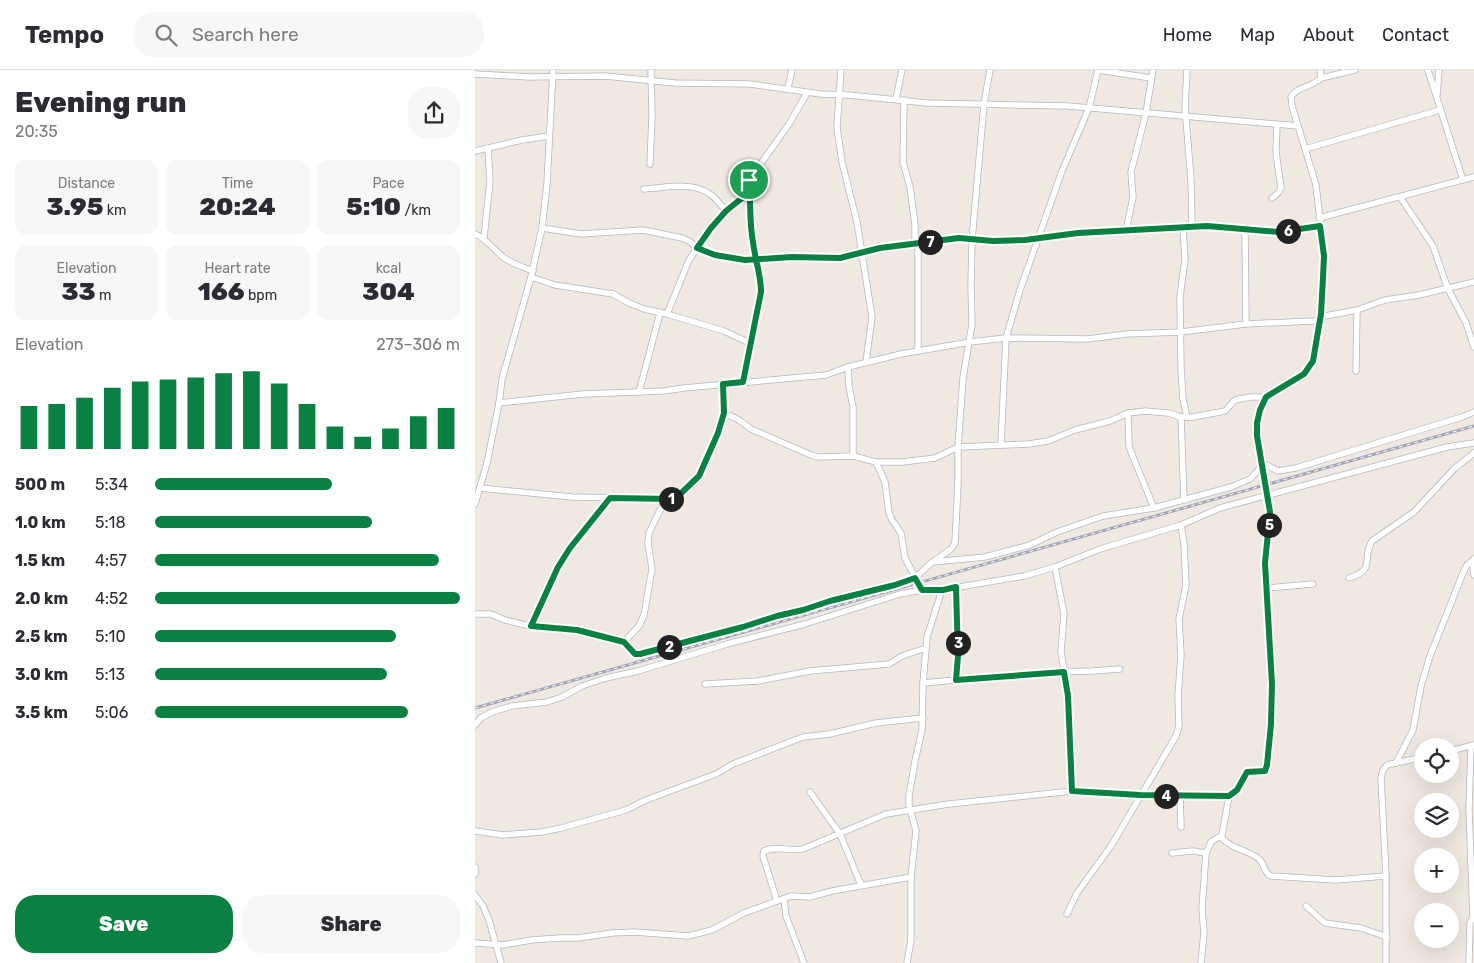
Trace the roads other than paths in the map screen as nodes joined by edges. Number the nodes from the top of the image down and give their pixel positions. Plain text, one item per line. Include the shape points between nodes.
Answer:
1 (651, 70) edge
2 (792, 70) edge
3 (841, 70) edge
4 (902, 70) edge
5 (990, 70) edge
6 (1098, 70) edge
7 (1153, 70) edge
8 (1187, 70) edge
9 (1321, 70) edge
10 (1355, 70) edge
11 (1428, 70) edge
12 (1439, 70) edge
13 (553, 73) edge
14 (475, 74) edge
15 (1151, 78) junction
16 (1321, 78) junction
17 (651, 80) junction
18 (788, 88) junction
19 (807, 93) junction
20 (838, 94) junction
21 (896, 99) junction
22 (904, 100) junction
23 (1437, 100) junction
24 (984, 104) junction
25 (1089, 108) junction
26 (1440, 110) junction
27 (1146, 113) junction
28 (1186, 117) junction
29 (1277, 125) junction
30 (1298, 126) junction
31 (549, 136) junction
32 (488, 148) junction
33 (1305, 149) junction
34 (475, 151) edge
35 (650, 164) dead end
36 (1474, 177) edge
37 (749, 180) junction
38 (1463, 180) junction
39 (645, 189) dead end
40 (1400, 197) junction
41 (1271, 198) dead end
42 (726, 211) junction
43 (1319, 218) junction
44 (1192, 226) junction
45 (1320, 226) junction
46 (542, 228) junction
47 (1183, 228) junction
48 (1245, 229) junction
49 (1126, 231) junction
50 (475, 234) edge
51 (484, 238) junction
52 (1039, 238) junction
53 (972, 240) junction
54 (916, 244) junction
55 (697, 248) junction
56 (863, 252) junction
57 (757, 260) junction
58 (533, 271) junction
59 (531, 278) junction
60 (1474, 282) edge
61 (1448, 289) junction
62 (1357, 310) junction
63 (664, 314) junction
64 (1320, 318) junction
65 (1247, 324) junction
66 (1181, 332) junction
67 (1006, 338) junction
68 (970, 342) junction
69 (750, 343) junction
70 (1474, 347) edge
71 (918, 351) junction
72 (866, 362) junction
73 (848, 367) junction
74 (1356, 371) dead end
75 (743, 382) junction
76 (723, 384) junction
77 (639, 392) junction
78 (1266, 397) junction
79 (499, 403) junction
80 (1474, 412) edge
81 (724, 413) junction
82 (1128, 414) junction
83 (1184, 417) junction
84 (1474, 443) edge
85 (1001, 444) junction
86 (958, 447) junction
87 (1474, 453) edge
88 (853, 456) junction
89 (877, 462) junction
90 (1262, 464) junction
91 (480, 488) junction
92 (1267, 497) junction
93 (610, 498) junction
94 (675, 499) junction
95 (1183, 500) junction
96 (475, 504) edge
97 (1153, 508) junction
98 (1181, 525) junction
99 (1473, 560) edge
100 (931, 563) junction
101 (1055, 567) junction
102 (1474, 575) edge
103 (915, 578) junction
104 (1349, 578) dead end
105 (1313, 584) dead end
106 (956, 587) junction
107 (1266, 588) junction
108 (922, 590) junction
109 (943, 590) junction
110 (475, 614) edge
111 (531, 626) junction
112 (624, 642) junction
113 (926, 648) junction
114 (1120, 669) dead end
115 (1064, 672) junction
116 (956, 680) junction
117 (923, 683) junction
118 (705, 684) dead end
119 (923, 718) junction
120 (475, 725) edge
121 (1472, 746) edge
122 (1459, 749) edge
123 (1414, 759) edge
124 (1396, 763) junction
125 (1072, 791) junction
126 (810, 792) dead end
127 (1140, 795) junction
128 (1180, 796) junction
129 (1229, 796) junction
130 (910, 810) junction
131 (1181, 827) dead end
132 (475, 831) edge
133 (840, 834) junction
134 (1221, 837) junction
135 (1172, 853) dead end
136 (1206, 853) junction
137 (475, 867) edge
138 (475, 874) edge
139 (1386, 876) junction
140 (911, 877) junction
141 (861, 885) junction
142 (475, 895) edge
143 (784, 899) junction
144 (777, 901) junction
145 (1305, 906) dead end
146 (1067, 914) dead end
147 (1474, 917) edge
148 (1387, 937) junction
149 (475, 943) edge
150 (497, 945) junction
151 (501, 963) edge
152 (804, 963) edge
153 (907, 963) edge
154 (1201, 963) edge
155 (1386, 963) edge
156 (1469, 963) edge

1 - 17 street
2 - 18 street
3 - 20 street
4 - 21 street
5 - 24 street
6 - 15 street
6 - 25 street
7 - 15 street
8 - 28 street
9 - 16 street
10 - 16 street
11 - 23 street
12 - 23 street
13 - 14 street via 529,77
13 - 17 street
13 - 31 street
15 - 27 street
16 - 30 street via 1292,95
17 - 18 street
17 - 35 street
18 - 19 street
19 - 20 street
19 - 37 street
20 - 21 street
20 - 56 street via 837,127 842,162
21 - 22 street
22 - 24 street
22 - 54 street via 903,162 911,195
23 - 26 street
24 - 25 street
24 - 53 street
25 - 27 street
25 - 52 street via 1062,171
26 - 33 street
26 - 38 street
27 - 28 street
27 - 49 street via 1131,172 1133,197
28 - 29 street
28 - 44 street
29 - 30 street
29 - 41 street via 1276,152 1281,188
30 - 33 street
31 - 32 street
31 - 46 street
32 - 34 street
32 - 51 street via 490,181
33 - 43 street via 1316,185
36 - 38 street
37 - 42 street via 742,198
37 - 57 street
38 - 40 street
39 - 42 street via 685,186 710,194
40 - 43 street
40 - 61 street via 1433,246
42 - 55 street
43 - 45 street
44 - 47 street
44 - 48 street
45 - 48 street via 1279,232
45 - 64 street via 1324,256
46 - 55 street via 581,234 643,230 682,238
46 - 58 street
47 - 49 street
47 - 66 street via 1185,259 1180,297
48 - 65 street
49 - 52 street
50 - 51 street
51 - 58 street via 503,258
52 - 53 street
52 - 67 street
53 - 54 street
53 - 68 street
54 - 56 street
54 - 71 street
55 - 57 street via 715,255
55 - 63 street
56 - 57 street via 840,258
56 - 72 street via 872,317
57 - 69 street via 761,292
58 - 59 street
59 - 63 street via 576,289 608,292 629,303
59 - 79 street via 501,378
60 - 61 street
61 - 62 street via 1385,300
61 - 70 street via 1466,323
62 - 64 street
62 - 74 street
63 - 69 street via 724,331
63 - 77 street
64 - 65 street
64 - 78 street via 1314,357 1309,368
65 - 66 street
66 - 67 street via 1126,334 1088,340
66 - 83 street
67 - 68 street
67 - 85 street
68 - 71 street
68 - 86 street via 963,378
69 - 75 street
71 - 72 street
72 - 73 street
73 - 75 street via 826,375
73 - 88 street via 853,407
75 - 76 street
76 - 77 street
76 - 81 street
77 - 79 street
78 - 83 street via 1235,400 1221,413
78 - 90 street via 1257,423
79 - 91 street
80 - 90 street via 1297,468 1278,471
81 - 88 street via 751,429 811,455
81 - 94 street via 699,476
82 - 83 street via 1152,411
82 - 85 street via 1048,440
82 - 97 street via 1129,446
83 - 95 street
84 - 92 street via 1447,447
85 - 86 street
86 - 89 street via 935,458
86 - 100 street via 955,543
87 - 104 street via 1454,469 1414,512 1371,541 1365,569
88 - 89 street
89 - 103 street via 886,487 889,513 901,533 905,558
90 - 92 street
90 - 95 street via 1245,482
91 - 93 street
91 - 96 street
92 - 98 street via 1221,508
92 - 107 street via 1270,512
93 - 94 street
93 - 111 street via 558,567
94 - 112 street via 661,508 649,533 652,570 644,615 639,626
95 - 97 street
97 - 100 street via 1092,520 1030,545 985,557
98 - 101 street
98 - 127 street via 1186,585 1179,619 1179,726
99 - 102 street
99 - 124 street via 1463,573 1430,656 1413,730
100 - 103 street
101 - 106 street via 1024,576
101 - 115 street via 1064,614 1061,651
103 - 108 street
103 - 112 street via 646,654 635,654
105 - 107 street
106 - 109 street
106 - 116 street
107 - 129 street via 1272,684 1267,765 1265,771 1247,772 1237,790
108 - 109 street
108 - 120 street via 606,678 547,702 500,709
109 - 113 street
110 - 111 street via 491,614
111 - 112 street via 577,630
113 - 117 street
113 - 118 street via 889,664 810,670 758,681
114 - 115 street
115 - 116 street
115 - 125 street
116 - 117 street
117 - 119 street
119 - 130 street via 909,796
119 - 132 street via 803,737 626,810 561,828 503,835
121 - 122 street
121 - 147 street via 1469,809
123 - 124 street
124 - 139 street via 1384,768 1381,778
125 - 127 street
125 - 130 street
126 - 133 street
127 - 128 street
127 - 146 street
128 - 129 street
128 - 131 street
129 - 134 street
130 - 133 street via 886,814
130 - 140 street via 915,831
133 - 141 street
133 - 144 street via 798,850 770,848 764,852
134 - 136 street via 1211,842
134 - 139 street via 1232,847 1257,858 1271,876 1335,880
135 - 136 street
136 - 154 street
137 - 138 street
139 - 148 street
140 - 141 street
140 - 153 street via 911,940
141 - 143 street via 810,897
142 - 150 street via 486,912
143 - 144 street
143 - 152 street
144 - 150 street via 697,935 612,933
145 - 148 street via 1325,923 1361,928
147 - 156 street via 1470,923
148 - 155 street
149 - 150 street
150 - 151 street

